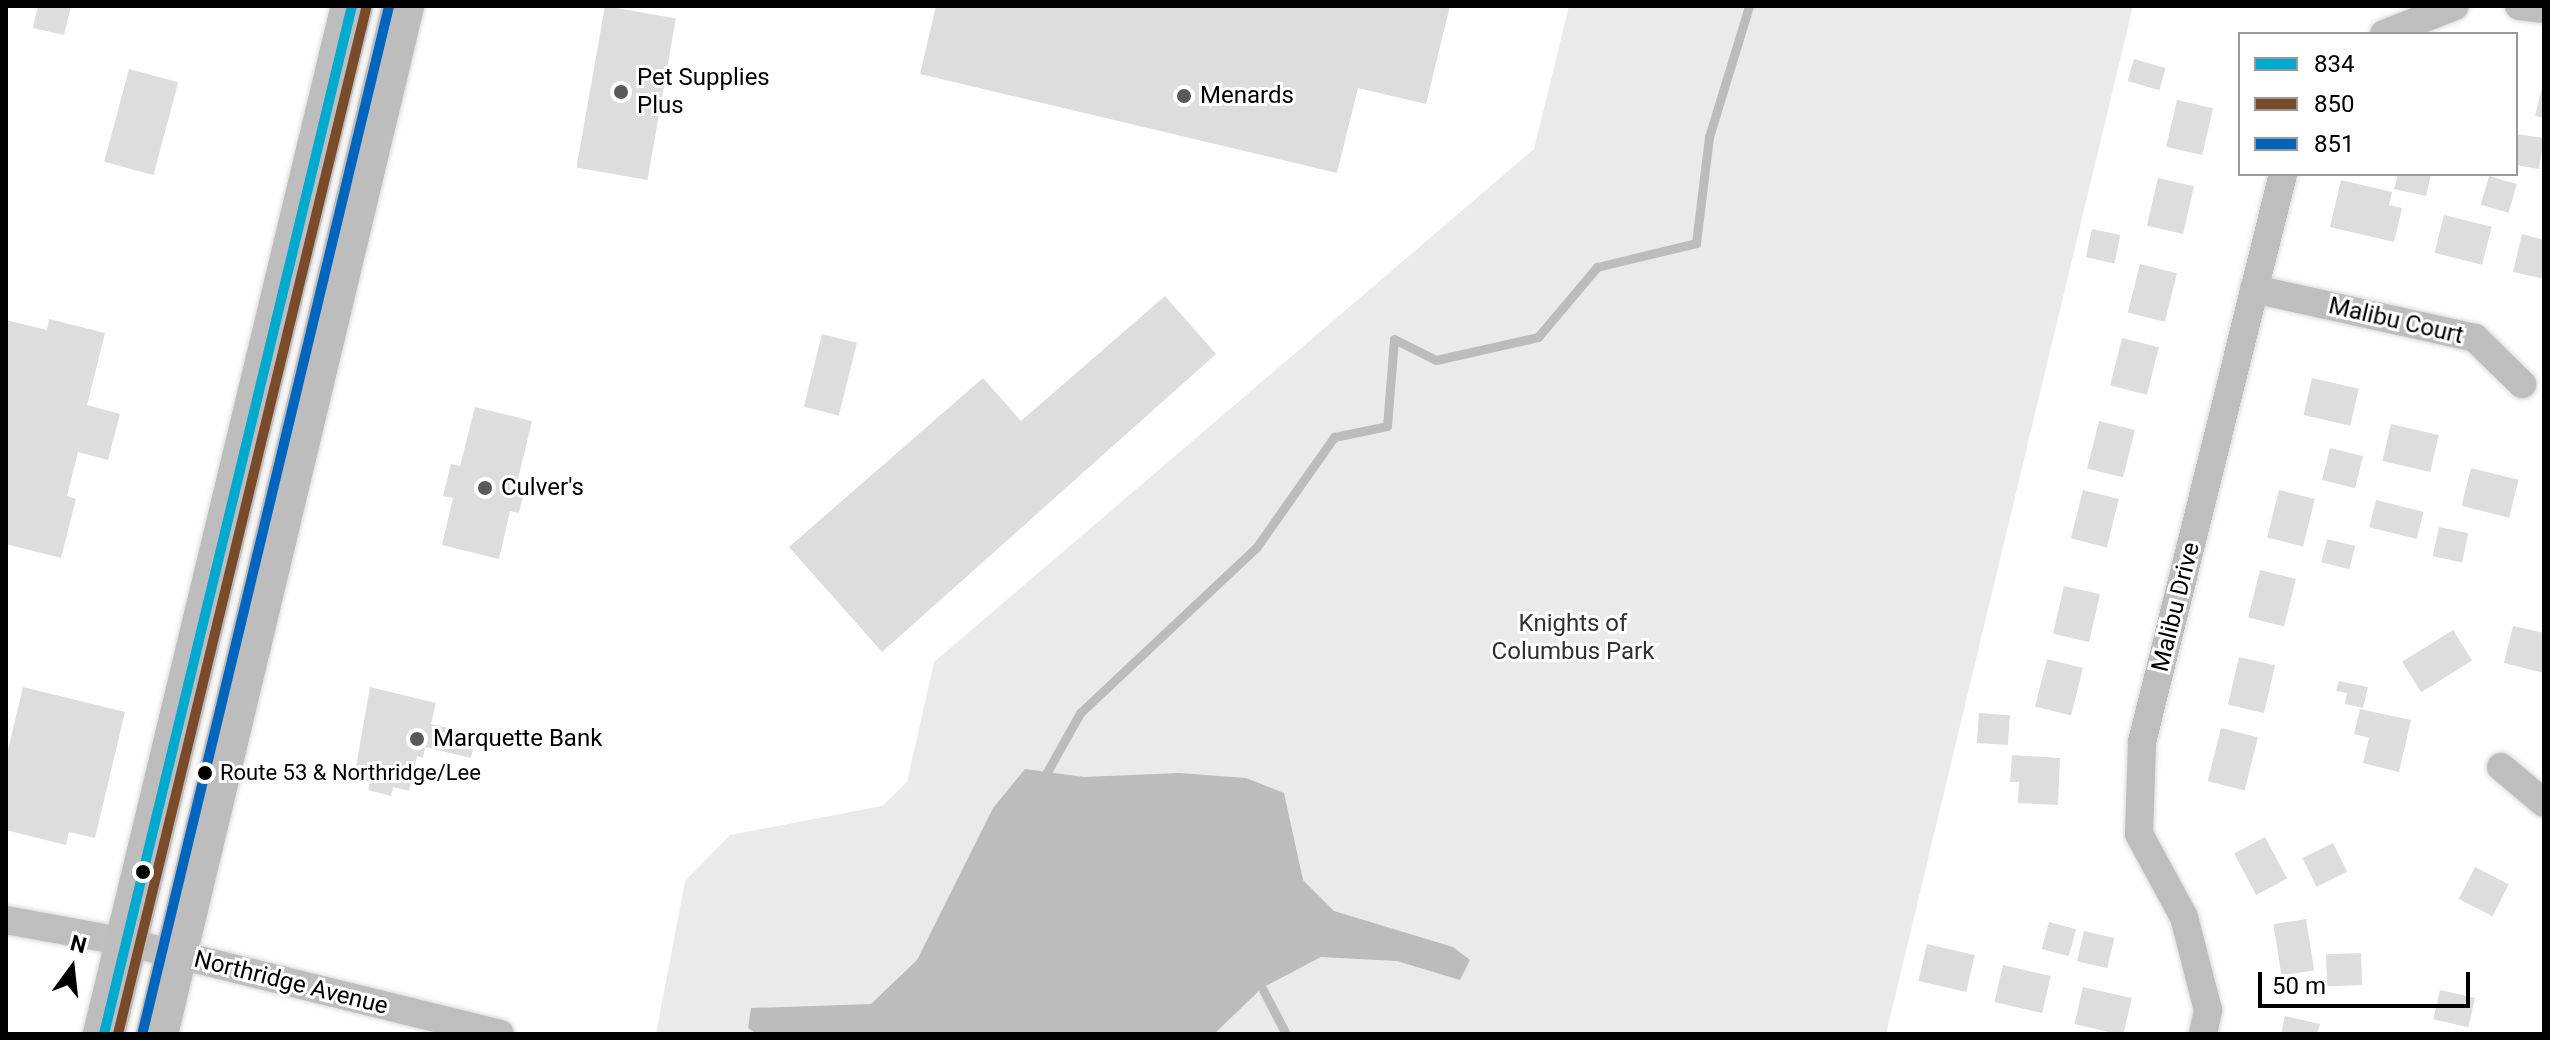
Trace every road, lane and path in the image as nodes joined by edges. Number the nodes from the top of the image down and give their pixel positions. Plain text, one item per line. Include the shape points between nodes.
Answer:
1 (352, 6) edge
2 (403, 6) edge
3 (2455, 6) edge
4 (2519, 6) edge
5 (2544, 9) edge
6 (2389, 32) edge
7 (2282, 176) edge
8 (2254, 289) junction
9 (2522, 384) dead end
10 (2501, 767) dead end
11 (2544, 803) edge
12 (6, 920) edge
13 (126, 942) junction
14 (176, 955) junction
15 (104, 1034) edge
16 (157, 1034) edge
17 (500, 1034) edge
18 (2203, 1034) edge

1 - 13 main road
2 - 14 main road
3 - 6 street
4 - 5 street
7 - 8 street, Malibu Drive
8 - 9 street, Malibu Court via 2475,338
8 - 18 street, Malibu Drive via 2142,742 2139,834 2184,917 2208,1010
10 - 11 street
12 - 13 street, Northridge Avenue
13 - 14 street, Northridge Avenue
13 - 15 main road
14 - 16 main road
14 - 17 street, Northridge Avenue

